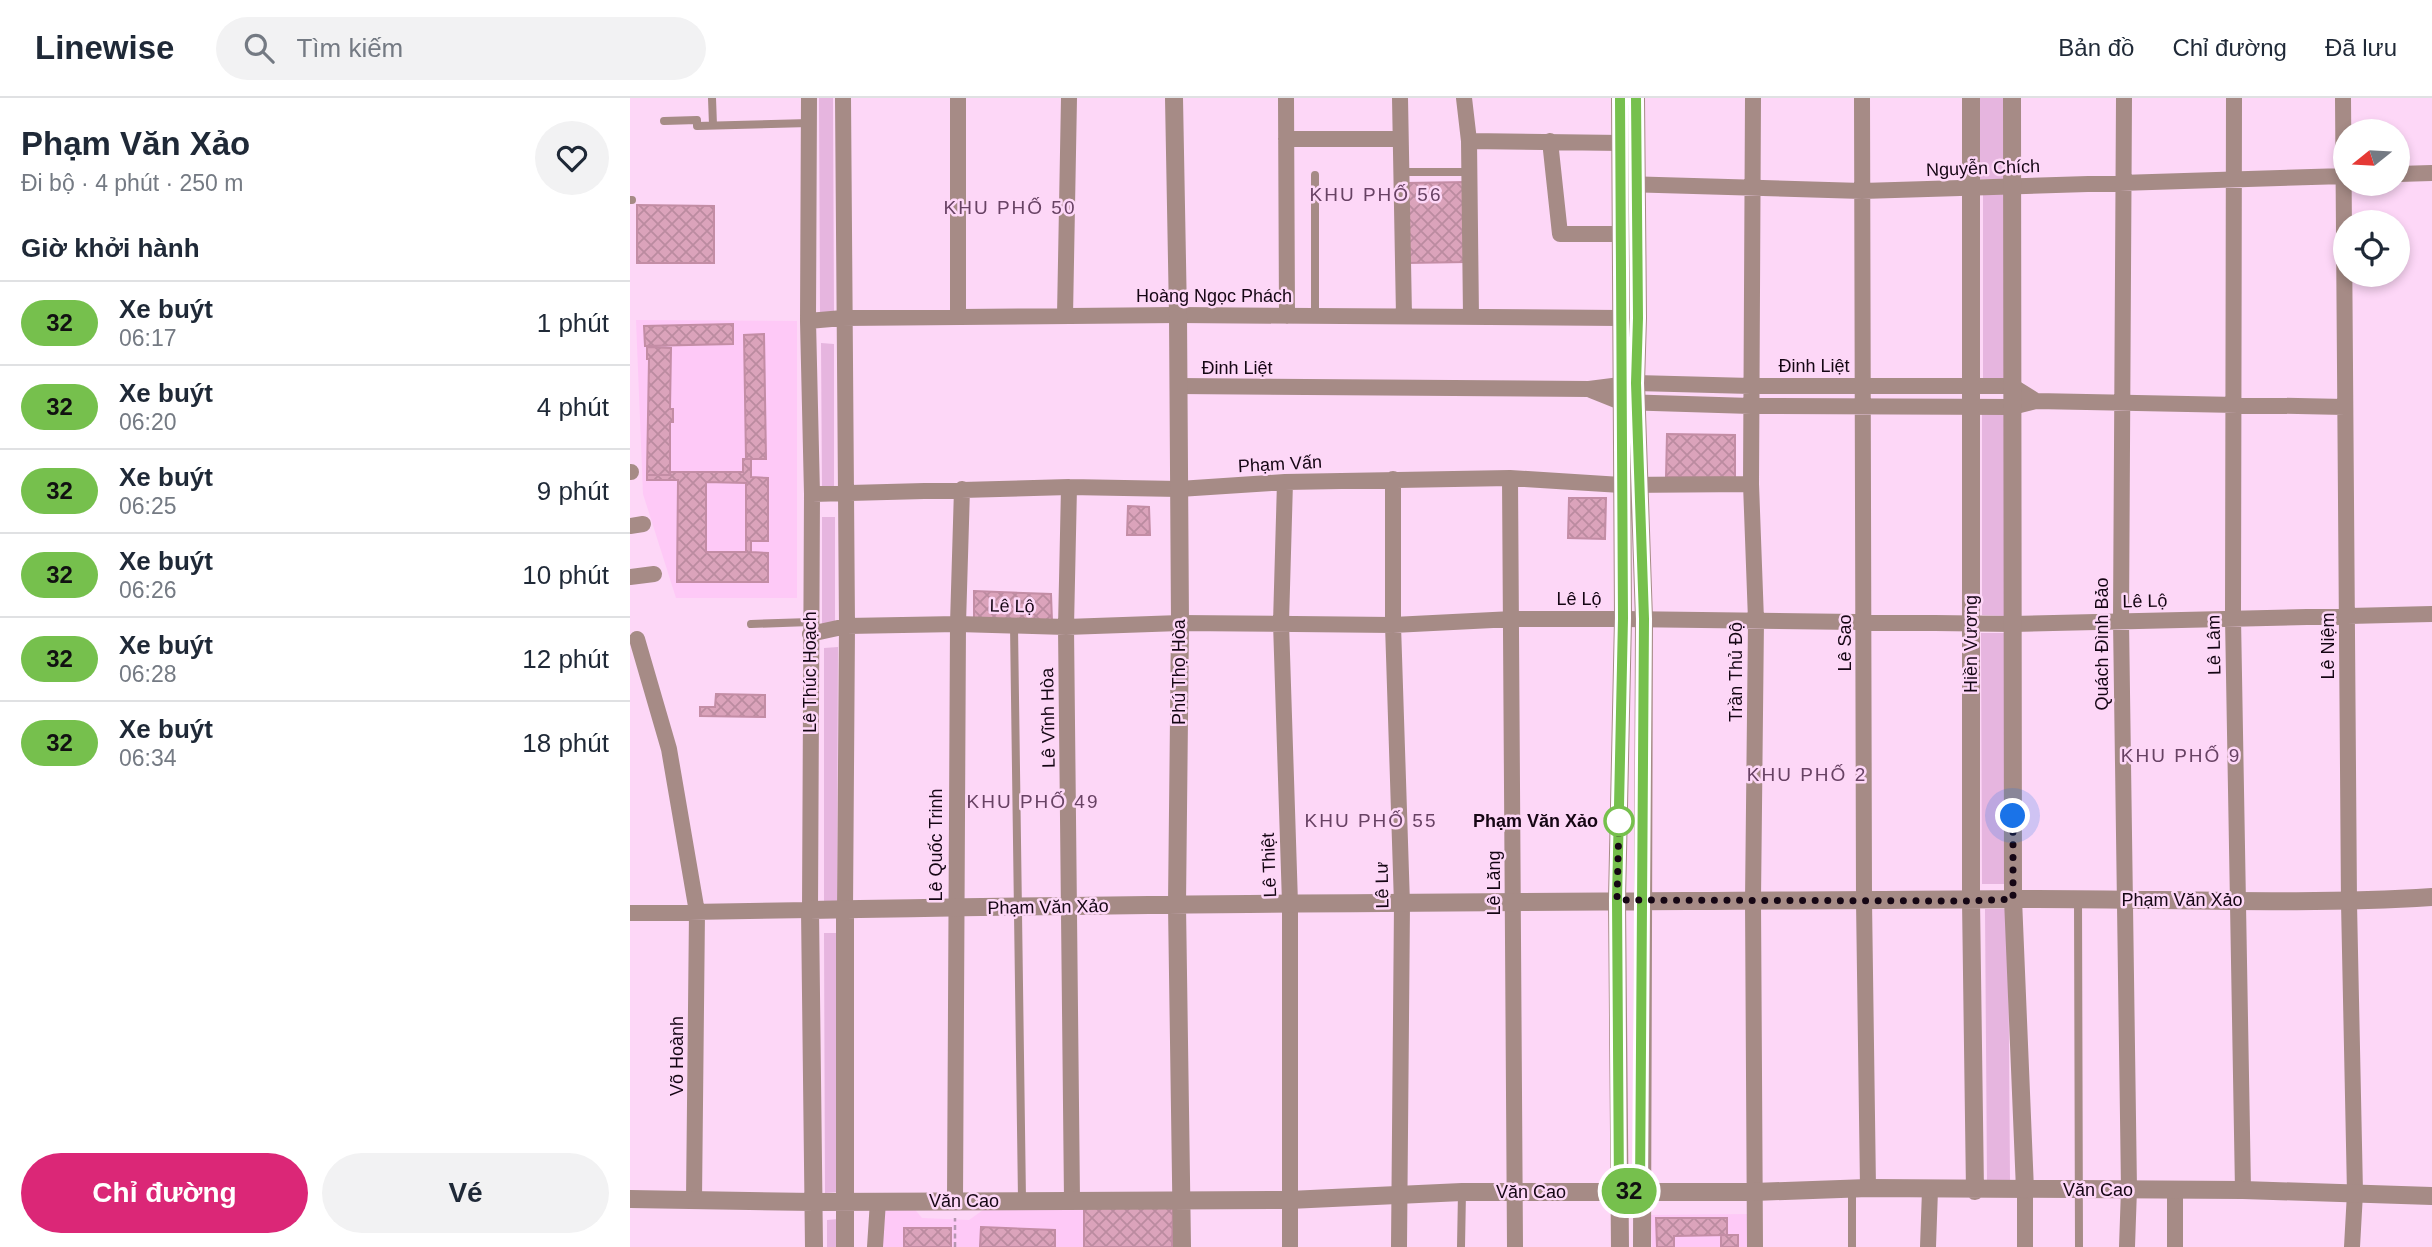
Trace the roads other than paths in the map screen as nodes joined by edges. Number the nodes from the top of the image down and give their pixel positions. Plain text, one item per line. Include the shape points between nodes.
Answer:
1 (712, 98) edge
2 (809, 98) edge
3 (843, 98) edge
4 (958, 98) edge
5 (1069, 98) edge
6 (1174, 98) edge
7 (1286, 98) edge
8 (1400, 98) edge
9 (1464, 98) edge
10 (1620, 98) edge
11 (1636, 98) edge
12 (1753, 98) edge
13 (1861, 98) edge
14 (1971, 98) edge
15 (2012, 98) edge
16 (2123, 98) edge
17 (2234, 98) edge
18 (2343, 98) edge
19 (2343, 119) edge
20 (664, 121) dead end
21 (809, 123) junction
22 (713, 125) junction
23 (1286, 139) junction
24 (1400, 139) junction
25 (1469, 141) junction
26 (1549, 141) junction
27 (1622, 143) junction
28 (1402, 172) junction
29 (1470, 172) junction
30 (2432, 173) edge
31 (2410, 174) edge
32 (1315, 175) dead end
33 (2333, 176) edge
34 (2233, 179) junction
35 (2123, 183) junction
36 (1629, 184) junction
37 (2012, 186) junction
38 (1752, 187) junction
39 (1972, 188) junction
40 (1862, 191) junction
41 (2344, 196) edge
42 (1620, 234) junction
43 (1178, 315) junction
44 (1065, 316) junction
45 (1287, 316) junction
46 (1315, 316) junction
47 (1404, 316) junction
48 (958, 317) junction
49 (1471, 317) junction
50 (844, 318) junction
51 (1620, 318) junction
52 (808, 321) junction
53 (1862, 385) junction
54 (1970, 385) junction
55 (1178, 386) junction
56 (1751, 386) junction
57 (2012, 386) junction
58 (1629, 393) junction
59 (2036, 401) junction
60 (2122, 403) junction
61 (2233, 404) junction
62 (1970, 405) junction
63 (1751, 406) junction
64 (1863, 406) junction
65 (2012, 407) junction
66 (2345, 408) junction
67 (1510, 478) junction
68 (1394, 480) junction
69 (1285, 482) junction
70 (1640, 484) junction
71 (1751, 484) junction
72 (1621, 485) junction
73 (1069, 487) junction
74 (962, 489) junction
75 (1179, 489) junction
76 (846, 494) junction
77 (811, 495) junction
78 (654, 574) dead end
79 (630, 577) edge
80 (2432, 614) edge
81 (2347, 616) junction
82 (1623, 618) junction
83 (2233, 618) junction
84 (1513, 619) junction
85 (1644, 619) junction
86 (1756, 620) junction
87 (2121, 621) junction
88 (1864, 622) junction
89 (1971, 622) junction
90 (1180, 623) junction
91 (1281, 623) junction
92 (751, 624) dead end
93 (958, 624) junction
94 (2013, 624) junction
95 (1393, 625) junction
96 (847, 626) junction
97 (1014, 626) junction
98 (1066, 627) junction
99 (810, 628) junction
100 (636, 639) dead end
101 (2432, 897) edge
102 (2013, 899) junction
103 (2078, 899) junction
104 (2124, 899) junction
105 (1617, 900) junction
106 (1644, 900) junction
107 (2237, 900) junction
108 (1513, 901) junction
109 (1753, 901) junction
110 (1864, 901) junction
111 (1971, 901) junction
112 (2349, 902) junction
113 (1290, 903) junction
114 (1402, 904) junction
115 (1177, 905) junction
116 (1069, 906) junction
117 (1020, 907) junction
118 (955, 908) junction
119 (810, 910) junction
120 (845, 910) junction
121 (697, 912) junction
122 (630, 913) edge
123 (1860, 1189) junction
124 (2129, 1189) junction
125 (1930, 1190) junction
126 (2025, 1190) junction
127 (2078, 1190) junction
128 (2175, 1190) junction
129 (1516, 1191) junction
130 (1619, 1191) junction
131 (1640, 1191) junction
132 (1975, 1191) junction
133 (2243, 1191) junction
134 (1462, 1192) junction
135 (1754, 1192) junction
136 (2355, 1193) junction
137 (1400, 1194) junction
138 (2432, 1196) edge
139 (630, 1199) edge
140 (694, 1200) junction
141 (1022, 1200) junction
142 (1072, 1200) junction
143 (1181, 1200) junction
144 (1289, 1200) junction
145 (845, 1201) junction
146 (878, 1201) junction
147 (955, 1201) junction
148 (814, 1202) junction
149 (814, 1247) edge
150 (845, 1247) edge
151 (875, 1247) edge
152 (1182, 1247) edge
153 (1290, 1247) edge
154 (1399, 1247) edge
155 (1461, 1247) edge
156 (1515, 1247) edge
157 (1620, 1247) edge
158 (1642, 1247) edge
159 (1755, 1247) edge
160 (1852, 1247) edge
161 (1928, 1247) edge
162 (2025, 1247) edge
163 (2078, 1247) edge
164 (2127, 1247) edge
165 (2175, 1247) edge
166 (2352, 1247) edge

1 - 22 lane
2 - 21 street, Lê Thúc Hoạch
3 - 50 street, Lê Thúc Hoạch
4 - 48 street
5 - 44 street
6 - 43 street, Phú Thọ Hòa
7 - 23 street
8 - 24 street
9 - 25 street
10 - 27 street
11 - 36 street
12 - 38 street, Trần Thủ Độ
13 - 40 street, Lê Sao
14 - 39 street, Hiền Vương
15 - 37 street
16 - 35 street, Quách Đình Bảo
17 - 34 street, Lê Lâm
18 - 19 street, Lê Niệm
20 - 22 lane via 697,120 697,126
21 - 22 lane
21 - 52 street, Lê Thúc Hoạch
23 - 24 street
23 - 45 street
24 - 28 street
25 - 26 street
25 - 29 street
26 - 27 street
26 - 42 street via 1560,234
27 - 36 street
28 - 29 lane
28 - 47 street
29 - 49 street
30 - 31 street
32 - 46 lane
33 - 34 street, Nguyễn Chích
34 - 35 street, Nguyễn Chích
34 - 61 street, Lê Lâm
35 - 37 street, Nguyễn Chích
35 - 60 street, Quách Đình Bảo
36 - 38 street, Nguyễn Chích
36 - 42 street
36 - 58 street via 1638,318
37 - 39 street, Nguyễn Chích
37 - 57 street
38 - 40 street, Nguyễn Chích
38 - 56 street, Trần Thủ Độ
39 - 40 street, Nguyễn Chích
39 - 54 street, Hiền Vương
40 - 53 street, Lê Sao
41 - 66 street, Lê Niệm
42 - 51 street
43 - 44 street, Hoàng Ngọc Phách
43 - 45 street, Hoàng Ngọc Phách
43 - 55 street, Phú Thọ Hòa
44 - 48 street, Hoàng Ngọc Phách
45 - 46 street, Hoàng Ngọc Phách
46 - 47 street, Hoàng Ngọc Phách
47 - 49 street, Hoàng Ngọc Phách
48 - 50 street, Hoàng Ngọc Phách
49 - 51 street, Hoàng Ngọc Phách
50 - 52 street, Hoàng Ngọc Phách
50 - 76 street, Lê Thúc Hoạch
51 - 58 street
52 - 77 street, Lê Thúc Hoạch
53 - 54 street, Đinh Liệt
53 - 56 street, Đinh Liệt
53 - 64 street, Lê Sao
54 - 57 street, Đinh Liệt
54 - 62 street, Hiền Vương
55 - 58 street, Đinh Liệt
55 - 75 street, Phú Thọ Hòa
56 - 58 street, Đinh Liệt
56 - 63 street, Trần Thủ Độ
57 - 59 street
57 - 65 street
58 - 63 street, Đinh Liệt
58 - 70 street
58 - 72 street
59 - 60 street, Đinh Liệt
59 - 65 street, Đinh Liệt
60 - 61 street, Đinh Liệt
60 - 87 street, Quách Đình Bảo
61 - 66 street, Đinh Liệt
61 - 83 street, Lê Lâm
62 - 64 street, Đinh Liệt
62 - 65 street, Đinh Liệt
62 - 89 street, Hiền Vương
63 - 64 street, Đinh Liệt
63 - 71 street, Trần Thủ Độ
64 - 88 street, Lê Sao
65 - 94 street
66 - 81 street, Lê Niệm
67 - 68 street, Phạm Vấn
67 - 72 street, Phạm Vấn
67 - 84 street, Lê Lăng
68 - 69 street, Phạm Vấn
68 - 95 street, Lê Lư
69 - 75 street, Phạm Vấn
69 - 91 street, Lê Thiệt
70 - 71 street, Phạm Vấn
70 - 72 street, Phạm Vấn
70 - 85 street
71 - 86 street, Trần Thủ Độ
72 - 82 street
73 - 74 street, Phạm Vấn
73 - 75 street, Phạm Vấn
73 - 98 street, Lê Vĩnh Hòa
74 - 76 street, Phạm Vấn
74 - 93 street, Lê Quốc Trinh
75 - 90 street, Phú Thọ Hòa
76 - 77 street, Phạm Vấn
76 - 96 street, Lê Thúc Hoạch
77 - 99 street, Lê Thúc Hoạch
78 - 79 street
80 - 81 street, Lê Lộ
81 - 83 street, Lê Lộ
81 - 112 street, Lê Niệm
82 - 84 street, Lê Lộ
82 - 85 street, Lê Lộ
82 - 105 street
83 - 87 street, Lê Lộ
83 - 107 street, Lê Lâm
84 - 95 street, Lê Lộ
84 - 108 street, Lê Lăng
85 - 86 street, Lê Lộ
85 - 106 street
86 - 88 street, Lê Lộ
86 - 109 street, Trần Thủ Độ
87 - 94 street, Lê Lộ
87 - 104 street, Quách Đình Bảo
88 - 89 street, Lê Lộ
88 - 110 street, Lê Sao
89 - 94 street, Lê Lộ
89 - 111 street, Hiền Vương
90 - 91 street, Lê Lộ
90 - 98 street, Lê Lộ
90 - 115 street, Phú Thọ Hòa
91 - 95 street, Lê Lộ
91 - 113 street, Lê Thiệt
92 - 99 lane
93 - 96 street, Lê Lộ
93 - 97 street, Lê Lộ
93 - 118 street, Lê Quốc Trinh
94 - 102 street
95 - 114 street, Lê Lư
96 - 99 street, Lê Lộ
96 - 120 street, Lê Thúc Hoạch
97 - 98 street, Lê Lộ
97 - 117 lane
98 - 116 street, Lê Vĩnh Hòa
99 - 119 street, Lê Thúc Hoạch
100 - 121 street, Võ Hoành via 669,749
101 - 112 street, Phạm Văn Xảo
102 - 103 street, Phạm Văn Xảo
102 - 111 street, Phạm Văn Xảo
102 - 126 street
103 - 104 street, Phạm Văn Xảo
103 - 127 lane
104 - 107 street, Phạm Văn Xảo
104 - 124 street, Quách Đình Bảo
105 - 106 street, Phạm Văn Xảo
105 - 108 street, Phạm Văn Xảo
105 - 130 street
106 - 109 street, Phạm Văn Xảo
106 - 131 street
107 - 112 street, Phạm Văn Xảo
107 - 133 street, Lê Lâm
108 - 114 street, Phạm Văn Xảo
108 - 129 street, Lê Lăng
109 - 110 street, Phạm Văn Xảo
109 - 135 street, Trần Thủ Độ
110 - 111 street, Phạm Văn Xảo
110 - 123 street, Lê Sao
111 - 132 street, Hiền Vương
112 - 136 street, Lê Niệm
113 - 114 street, Phạm Văn Xảo
113 - 115 street, Phạm Văn Xảo
113 - 144 street, Lê Thiệt
114 - 137 street, Lê Lư
115 - 116 street, Phạm Văn Xảo
115 - 143 street, Phú Thọ Hòa
116 - 117 street, Phạm Văn Xảo
116 - 142 street, Lê Vĩnh Hòa
117 - 118 street, Phạm Văn Xảo
117 - 141 lane
118 - 120 street, Phạm Văn Xảo
118 - 147 street, Lê Quốc Trinh
119 - 120 street, Phạm Văn Xảo
119 - 121 street, Phạm Văn Xảo
119 - 148 street, Lê Thúc Hoạch
120 - 145 street, Lê Thúc Hoạch
121 - 122 street, Phạm Văn Xảo
121 - 140 street, Võ Hoành
123 - 125 street, Văn Cao
123 - 135 street, Văn Cao
123 - 160 lane
124 - 127 street, Văn Cao
124 - 128 street, Văn Cao
124 - 164 street, Quách Đình Bảo
125 - 132 street, Văn Cao
125 - 161 street
126 - 127 street, Văn Cao
126 - 132 street, Văn Cao
126 - 162 street
127 - 163 lane
128 - 133 street, Văn Cao
128 - 165 street
129 - 130 street, Văn Cao
129 - 134 street, Văn Cao
129 - 156 street, Lê Lăng
130 - 131 street, Văn Cao
130 - 157 street
131 - 135 street, Văn Cao
131 - 158 street
133 - 136 street, Văn Cao
134 - 137 street, Văn Cao
134 - 155 lane
135 - 159 street, Trần Thủ Độ
136 - 138 street, Văn Cao
136 - 166 street, Lê Niệm
137 - 144 street, Văn Cao
137 - 154 street, Lê Lư
139 - 140 street, Văn Cao
140 - 148 street, Văn Cao
141 - 142 street, Văn Cao
141 - 147 street, Văn Cao
142 - 143 street, Văn Cao
143 - 144 street, Văn Cao
143 - 152 street, Phú Thọ Hòa
144 - 153 street, Lê Thiệt
145 - 146 street, Văn Cao
145 - 148 street, Văn Cao
145 - 150 street, Lê Thúc Hoạch
146 - 147 street, Văn Cao
146 - 151 street
148 - 149 street, Lê Thúc Hoạch

